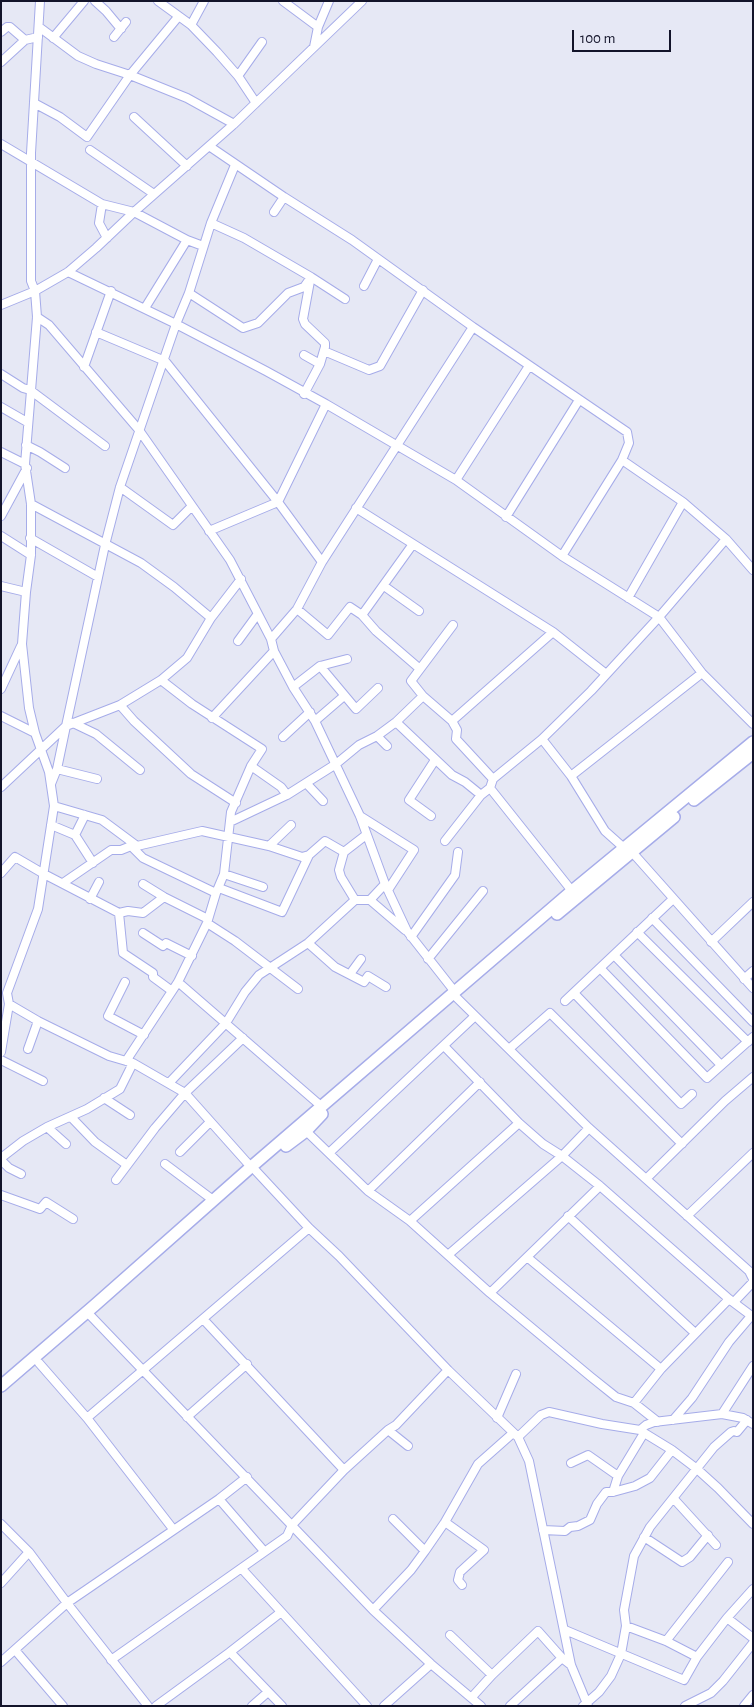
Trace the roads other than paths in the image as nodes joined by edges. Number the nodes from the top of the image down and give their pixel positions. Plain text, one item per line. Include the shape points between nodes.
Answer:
1 (40, 1) edge
2 (84, 1) edge
3 (94, 1) edge
4 (158, 1) edge
5 (204, 1) edge
6 (283, 1) edge
7 (329, 1) edge
8 (362, 1) edge
9 (178, 16) junction
10 (126, 22) dead end
11 (191, 25) junction
12 (38, 27) junction
13 (318, 27) junction
14 (121, 29) junction
15 (1, 32) edge
16 (38, 37) junction
17 (114, 37) dead end
18 (53, 38) junction
19 (25, 40) junction
20 (262, 42) dead end
21 (314, 48) junction
22 (1, 62) edge
23 (130, 75) junction
24 (238, 76) junction
25 (34, 103) junction
26 (256, 103) junction
27 (134, 117) dead end
28 (234, 124) junction
29 (1, 144) edge
30 (209, 146) junction
31 (90, 150) dead end
32 (32, 163) junction
33 (235, 165) junction
34 (187, 166) junction
35 (154, 194) junction
36 (284, 197) junction
37 (102, 204) junction
38 (134, 212) junction
39 (274, 212) dead end
40 (210, 223) junction
41 (107, 238) junction
42 (187, 240) junction
43 (203, 246) junction
44 (378, 259) junction
45 (68, 272) junction
46 (311, 277) junction
47 (364, 286) dead end
48 (423, 290) junction
49 (35, 291) junction
50 (111, 291) junction
51 (189, 293) junction
52 (345, 299) dead end
53 (1, 305) edge
54 (145, 308) junction
55 (37, 317) junction
56 (176, 324) junction
57 (473, 327) junction
58 (96, 332) junction
59 (324, 351) junction
60 (304, 355) dead end
61 (165, 361) junction
62 (320, 364) junction
63 (529, 366) junction
64 (84, 367) junction
65 (1, 374) edge
66 (30, 390) junction
67 (304, 394) junction
68 (579, 400) junction
69 (326, 404) junction
70 (1, 408) edge
71 (27, 422) junction
72 (139, 430) junction
73 (26, 444) junction
74 (397, 445) junction
75 (105, 446) dead end
76 (1, 452) edge
77 (622, 460) junction
78 (26, 466) junction
79 (64, 468) dead end
80 (456, 480) junction
81 (120, 487) junction
82 (278, 502) junction
83 (683, 502) junction
84 (31, 504) junction
85 (192, 506) junction
86 (356, 508) junction
87 (2, 513) edge
88 (506, 517) junction
89 (210, 531) junction
90 (1, 536) edge
91 (30, 538) junction
92 (726, 539) junction
93 (413, 544) junction
94 (105, 545) junction
95 (30, 555) junction
96 (562, 556) junction
97 (322, 562) junction
98 (753, 570) edge
99 (98, 577) junction
100 (241, 579) junction
101 (1, 586) edge
102 (384, 586) junction
103 (26, 592) junction
104 (628, 598) junction
105 (296, 609) junction
106 (419, 611) dead end
107 (257, 615) junction
108 (362, 615) junction
109 (659, 617) junction
110 (211, 618) junction
111 (453, 625) dead end
112 (553, 632) junction
113 (271, 639) junction
114 (238, 641) dead end
115 (22, 644) junction
116 (274, 651) junction
117 (347, 659) dead end
118 (320, 666) junction
119 (420, 669) junction
120 (702, 673) junction
121 (606, 674) junction
122 (161, 680) junction
123 (294, 687) junction
124 (378, 688) dead end
125 (1, 689) edge
126 (344, 696) junction
127 (423, 696) junction
128 (120, 705) junction
129 (310, 712) junction
130 (1, 716) edge
131 (212, 718) junction
132 (315, 721) junction
133 (452, 721) junction
134 (396, 722) junction
135 (753, 724) edge
136 (70, 725) junction
137 (35, 733) junction
138 (377, 736) junction
139 (283, 737) dead end
140 (542, 739) junction
141 (753, 742) edge
142 (388, 746) dead end
143 (42, 749) junction
144 (753, 753) edge
145 (435, 760) junction
146 (336, 764) junction
147 (251, 766) junction
148 (57, 769) junction
149 (140, 770) dead end
150 (571, 776) junction
151 (97, 779) dead end
152 (493, 779) junction
153 (306, 783) junction
154 (50, 785) junction
155 (1, 787) edge
156 (490, 788) junction
157 (287, 794) junction
158 (480, 794) junction
159 (323, 801) dead end
160 (236, 802) junction
161 (54, 806) junction
162 (85, 815) junction
163 (360, 816) junction
164 (431, 816) dead end
165 (230, 822) junction
166 (51, 825) junction
167 (291, 825) dead end
168 (75, 835) junction
169 (366, 835) junction
170 (228, 836) junction
171 (445, 841) dead end
172 (134, 846) junction
173 (269, 846) junction
174 (628, 850) junction
175 (344, 852) junction
176 (458, 852) dead end
177 (310, 855) junction
178 (93, 863) junction
179 (1, 873) edge
180 (44, 874) junction
181 (224, 874) junction
182 (99, 882) dead end
183 (251, 882) junction
184 (589, 882) junction
185 (63, 883) junction
186 (143, 884) dead end
187 (263, 887) dead end
188 (386, 887) junction
189 (218, 891) junction
190 (483, 891) dead end
191 (572, 891) junction
192 (164, 898) junction
193 (244, 898) junction
194 (90, 899) junction
195 (673, 899) junction
196 (355, 900) junction
197 (370, 900) junction
198 (753, 902) edge
199 (119, 914) junction
200 (652, 918) junction
201 (208, 921) junction
202 (637, 932) junction
203 (143, 933) dead end
204 (409, 934) junction
205 (711, 942) junction
206 (308, 943) junction
207 (614, 955) junction
208 (192, 956) junction
209 (361, 959) dead end
210 (428, 959) junction
211 (271, 967) junction
212 (600, 968) junction
213 (753, 971) edge
214 (350, 974) junction
215 (744, 979) junction
216 (125, 982) dead end
217 (178, 982) junction
218 (386, 987) dead end
219 (753, 988) edge
220 (298, 989) dead end
221 (4, 991) edge
222 (172, 991) junction
223 (574, 993) junction
224 (456, 995) junction
225 (565, 1001) dead end
226 (9, 1004) junction
227 (475, 1016) junction
228 (38, 1021) junction
229 (753, 1022) edge
230 (226, 1023) junction
231 (144, 1035) junction
232 (243, 1038) junction
233 (750, 1040) edge
234 (444, 1046) junction
235 (2, 1047) edge
236 (509, 1049) junction
237 (28, 1050) dead end
238 (1, 1060) edge
239 (129, 1062) junction
240 (721, 1065) junction
241 (753, 1077) edge
242 (43, 1081) dead end
243 (480, 1082) junction
244 (169, 1083) junction
245 (185, 1094) junction
246 (692, 1094) dead end
247 (104, 1098) junction
248 (321, 1106) junction
249 (130, 1115) dead end
250 (71, 1117) junction
251 (210, 1122) junction
252 (519, 1123) junction
253 (47, 1127) junction
254 (589, 1128) junction
255 (306, 1130) junction
256 (66, 1144) dead end
257 (682, 1144) junction
258 (180, 1152) dead end
259 (330, 1153) junction
260 (753, 1153) edge
261 (562, 1156) junction
262 (1, 1159) edge
263 (165, 1164) dead end
264 (127, 1165) junction
265 (254, 1169) junction
266 (21, 1174) dead end
267 (646, 1179) junction
268 (116, 1180) dead end
269 (600, 1186) junction
270 (368, 1191) junction
271 (1, 1195) edge
272 (213, 1200) junction
273 (568, 1216) junction
274 (687, 1216) junction
275 (73, 1219) dead end
276 (410, 1221) junction
277 (309, 1228) junction
278 (448, 1255) junction
279 (527, 1257) junction
280 (751, 1270) edge
281 (753, 1280) edge
282 (490, 1293) junction
283 (731, 1300) junction
284 (90, 1314) junction
285 (752, 1317) edge
286 (203, 1319) junction
287 (695, 1334) junction
288 (39, 1363) junction
289 (246, 1364) junction
290 (753, 1366) edge
291 (661, 1369) junction
292 (142, 1370) junction
293 (448, 1370) junction
294 (516, 1374) dead end
295 (1, 1386) edge
296 (1, 1394) edge
297 (634, 1403) junction
298 (722, 1414) junction
299 (187, 1417) junction
300 (87, 1418) junction
301 (497, 1418) junction
302 (673, 1420) junction
303 (658, 1422) junction
304 (750, 1422) edge
305 (388, 1430) junction
306 (642, 1431) junction
307 (515, 1435) junction
308 (408, 1446) dead end
309 (672, 1450) junction
310 (571, 1463) dead end
311 (697, 1468) junction
312 (344, 1470) junction
313 (618, 1476) junction
314 (247, 1477) junction
315 (613, 1492) junction
316 (219, 1499) junction
317 (674, 1499) junction
318 (393, 1519) dead end
319 (445, 1522) junction
320 (752, 1522) edge
321 (1, 1524) edge
322 (292, 1525) junction
323 (173, 1529) junction
324 (543, 1530) junction
325 (708, 1535) junction
326 (644, 1537) junction
327 (716, 1545) dead end
328 (264, 1551) junction
329 (425, 1551) junction
330 (29, 1552) junction
331 (728, 1562) dead end
332 (242, 1569) junction
333 (1, 1582) edge
334 (462, 1584) dead end
335 (752, 1593) edge
336 (67, 1603) junction
337 (373, 1610) junction
338 (280, 1612) junction
339 (726, 1618) junction
340 (626, 1626) junction
341 (565, 1630) junction
342 (450, 1635) dead end
343 (753, 1638) edge
344 (666, 1641) junction
345 (753, 1643) edge
346 (15, 1650) junction
347 (230, 1652) junction
348 (621, 1654) junction
349 (697, 1657) junction
350 (562, 1658) junction
351 (111, 1660) junction
352 (1, 1662) edge
353 (431, 1664) junction
354 (571, 1665) junction
355 (492, 1675) junction
356 (268, 1692) junction
357 (753, 1696) edge
358 (472, 1697) junction
359 (388, 1705) edge
360 (586, 1705) edge
361 (63, 1706) edge
362 (148, 1706) edge
363 (156, 1706) edge
364 (252, 1706) edge
365 (282, 1706) edge
366 (367, 1706) edge
367 (481, 1706) edge
368 (510, 1706) edge
369 (685, 1706) edge
370 (744, 1706) edge

1 - 12 street
2 - 18 street
3 - 14 street
4 - 9 street
5 - 11 street
6 - 13 street
7 - 13 street
8 - 21 street
9 - 11 street
9 - 23 street
10 - 14 street
11 - 24 street
12 - 16 street
12 - 18 street
13 - 21 street
14 - 17 street
15 - 19 street via 10,27
16 - 19 street
16 - 25 street
18 - 23 street via 78,56
19 - 22 street
20 - 24 street
21 - 26 street
23 - 25 street via 87,137
23 - 28 street via 187,98
24 - 26 street
25 - 32 street
26 - 28 street
27 - 34 street
28 - 30 street
29 - 32 street
30 - 33 street
30 - 34 street
31 - 35 street
32 - 37 street
32 - 49 street via 31,281
33 - 36 street
33 - 40 street
34 - 35 street
35 - 38 street
36 - 39 street
36 - 44 street
37 - 38 street
37 - 41 street via 99,223
38 - 41 street
38 - 42 street
40 - 43 street
40 - 46 street via 244,238
41 - 45 street
42 - 43 street
42 - 54 street
43 - 51 street
44 - 47 street
44 - 48 street
45 - 49 street
45 - 50 street
46 - 51 street via 304,287 288,293 258,323 243,328
46 - 52 street
46 - 59 street via 303,319 325,343
48 - 57 street
48 - 59 street via 380,366 369,370
49 - 53 street
49 - 55 street
50 - 54 street
50 - 58 street
51 - 56 street
54 - 56 street
55 - 64 street via 49,325
55 - 66 street
56 - 61 street
56 - 67 street
57 - 63 street
57 - 74 street
58 - 61 street
58 - 64 street
59 - 62 street
60 - 62 street
61 - 72 street
61 - 82 street
62 - 67 street
63 - 68 street
63 - 80 street
64 - 72 street
65 - 66 street
66 - 71 street
66 - 75 street
67 - 69 street
68 - 77 street via 627,432 629,443
68 - 88 street
69 - 74 street
69 - 82 street
70 - 71 street
71 - 73 street
72 - 81 street
72 - 85 street
73 - 78 street
73 - 79 street
74 - 80 street
74 - 86 street
76 - 78 street
77 - 83 street
77 - 96 street
78 - 84 street
78 - 87 street
80 - 88 street
81 - 85 street via 173,525
81 - 94 street
82 - 89 street
82 - 97 street
83 - 92 street
83 - 104 street
84 - 91 street
84 - 94 street
85 - 89 street
86 - 93 street
86 - 97 street
88 - 96 street
89 - 100 street
90 - 95 street
91 - 95 street
91 - 99 street
92 - 98 street
92 - 109 street
93 - 102 street
93 - 112 street
94 - 99 street
94 - 110 street via 141,563
95 - 103 street
96 - 104 street
97 - 105 street
99 - 136 street
100 - 107 street
100 - 110 street
101 - 103 street
102 - 106 street
102 - 108 street
103 - 115 street
104 - 109 street
105 - 108 street via 328,635 350,607
105 - 113 street
107 - 113 street
107 - 114 street
108 - 119 street
109 - 120 street
109 - 121 street
110 - 122 street via 187,658
111 - 119 street
112 - 121 street
112 - 133 street
113 - 116 street
115 - 125 street
115 - 137 street
116 - 123 street
116 - 131 street
117 - 118 street
118 - 123 street
118 - 126 street
119 - 127 street via 411,681
120 - 135 street
120 - 150 street
121 - 140 street
122 - 128 street
122 - 131 street
123 - 129 street
124 - 126 street via 356,709
126 - 132 street
127 - 133 street
127 - 134 street
128 - 136 street
128 - 160 street via 191,774
129 - 132 street
129 - 139 street
130 - 137 street
131 - 147 street via 262,749
132 - 146 street
133 - 152 street via 457,730 456,739
134 - 138 street
134 - 145 street
136 - 143 street
136 - 148 street
136 - 149 street via 96,734
137 - 143 street
138 - 142 street
138 - 146 street via 359,745
140 - 150 street
140 - 152 street
141 - 174 main road
143 - 154 street
143 - 155 street
144 - 174 main road
145 - 158 street via 452,776
145 - 164 street via 409,800
146 - 153 street
146 - 163 street
147 - 157 street via 281,786
147 - 160 street
148 - 151 street
148 - 154 street
150 - 174 street via 606,831
152 - 156 street
153 - 157 street
153 - 159 street
154 - 161 street
156 - 158 street
156 - 191 street
157 - 165 street
158 - 171 street
160 - 165 street
161 - 162 street
161 - 166 street
162 - 168 street
162 - 172 street via 102,820
163 - 169 street
163 - 188 street via 414,850
165 - 170 street
166 - 168 street
166 - 180 street
167 - 173 street
168 - 178 street
169 - 175 street
169 - 188 street
170 - 172 street via 202,831
170 - 173 street
170 - 181 street
172 - 178 street via 111,850
172 - 189 street via 143,858
173 - 177 street via 302,857
174 - 184 main road
174 - 195 street
175 - 177 street via 325,841
175 - 196 street via 339,870
176 - 204 street via 455,875
177 - 193 street via 282,912
178 - 185 street
179 - 180 street via 15,857
180 - 185 street
180 - 221 street via 38,909
181 - 183 street
181 - 189 street
182 - 194 street
183 - 187 street
183 - 193 street
184 - 191 main road
184 - 224 main road
185 - 194 street
186 - 192 street
188 - 197 street
188 - 204 street
189 - 193 street
189 - 201 street
190 - 210 street
191 - 224 main road
192 - 199 street via 143,913 128,911
192 - 201 street
194 - 199 street
195 - 200 street
195 - 205 street
196 - 197 street
196 - 206 street
197 - 204 street
198 - 205 street
199 - 222 street via 123,953 153,973 153,977
200 - 202 street
200 - 229 street
201 - 208 street
201 - 211 street
202 - 207 street
202 - 233 street
203 - 208 street via 163,946 166,943
204 - 210 street
205 - 215 street
206 - 211 street
206 - 214 street via 335,967
207 - 212 street
207 - 240 street
208 - 217 street
209 - 214 street
210 - 224 street
211 - 220 street
211 - 230 street via 259,975 245,992
212 - 223 street
212 - 240 street via 706,1078
213 - 215 street
214 - 218 street via 364,982 368,976
215 - 219 street
216 - 231 street via 108,1016
217 - 222 street
217 - 230 street
221 - 226 street
222 - 231 street
223 - 225 street
223 - 246 street via 681,1104
224 - 227 street
224 - 248 main road
224 - 255 main road via 424,1028
226 - 228 street
226 - 235 street
227 - 234 street
227 - 236 street
228 - 237 street
228 - 239 street via 109,1056
230 - 232 street
230 - 244 street
231 - 239 street
232 - 245 street
232 - 248 street
233 - 240 street
234 - 243 street
234 - 259 street
236 - 254 street
236 - 257 street via 550,1013
238 - 242 street
239 - 244 street
239 - 247 street via 120,1088
241 - 257 street
243 - 252 street
243 - 270 street
244 - 245 street
245 - 251 street
245 - 264 street
247 - 249 street
247 - 250 street
248 - 265 main road
250 - 253 street
250 - 264 street via 95,1142
251 - 258 street
251 - 265 street
252 - 261 street
252 - 276 street
253 - 256 street
253 - 262 street
254 - 261 street
254 - 267 street
255 - 259 street
255 - 265 main road
257 - 267 street
259 - 270 street
260 - 274 street
261 - 269 street
261 - 278 street
262 - 266 street via 8,1168
263 - 272 street
264 - 268 street
265 - 272 main road
265 - 277 street
265 - 284 main road via 164,1252
267 - 274 street
269 - 273 street
269 - 283 street
270 - 276 street
271 - 275 street via 40,1209 46,1202
272 - 284 main road
273 - 279 street
273 - 287 street
274 - 280 street
276 - 278 street
277 - 286 street
277 - 293 street
278 - 282 street
279 - 282 street
279 - 291 street
280 - 281 street
281 - 283 street
282 - 297 street via 608,1391
283 - 285 street
283 - 287 street
284 - 288 main road
284 - 292 street
284 - 295 main road
285 - 302 street via 729,1342 692,1398
286 - 289 street
286 - 292 street
287 - 291 street
288 - 296 main road
288 - 300 street
289 - 299 street
289 - 312 street
290 - 298 street
291 - 297 street
292 - 299 street
292 - 300 street
293 - 301 street
293 - 305 street
294 - 301 street
297 - 303 street
298 - 302 street
298 - 304 street
299 - 314 street
300 - 323 street
301 - 307 street
302 - 303 street
303 - 306 street via 646,1424
304 - 311 street via 737,1432 731,1432
305 - 308 street
305 - 312 street
306 - 307 street via 549,1412
306 - 309 street
306 - 313 street
307 - 319 street via 478,1464
307 - 324 street via 529,1461
309 - 311 street
309 - 315 street via 650,1478
310 - 313 street via 588,1455
311 - 317 street
311 - 320 street
312 - 322 street
313 - 315 street
314 - 316 street
314 - 322 street
315 - 324 street via 606,1492 590,1520 565,1531
316 - 323 street
316 - 328 street
317 - 325 street
317 - 326 street
318 - 329 street
319 - 329 street
319 - 334 street via 484,1550 460,1572 458,1580
321 - 330 street
322 - 328 street via 286,1536
322 - 337 street
323 - 336 street
324 - 341 street
325 - 326 street via 682,1562
325 - 327 street
326 - 340 street via 634,1556 624,1610
328 - 332 street
329 - 337 street
330 - 333 street
330 - 336 street
331 - 344 street
332 - 338 street
332 - 351 street
335 - 339 street
336 - 346 street
336 - 351 street
337 - 353 street
338 - 347 street
338 - 366 street
339 - 343 street
339 - 349 street
340 - 344 street
340 - 348 street
341 - 348 street
341 - 354 street
342 - 355 street
344 - 349 street
345 - 369 street via 724,1681 711,1693
346 - 352 street
346 - 361 street
347 - 356 street
347 - 363 street
348 - 349 street via 684,1680
348 - 360 street via 611,1676
350 - 354 street
350 - 355 street via 538,1631
350 - 368 street
351 - 362 street
353 - 358 street
353 - 359 street
354 - 360 street
355 - 358 street
356 - 364 street
356 - 365 street
357 - 370 street
358 - 367 street

